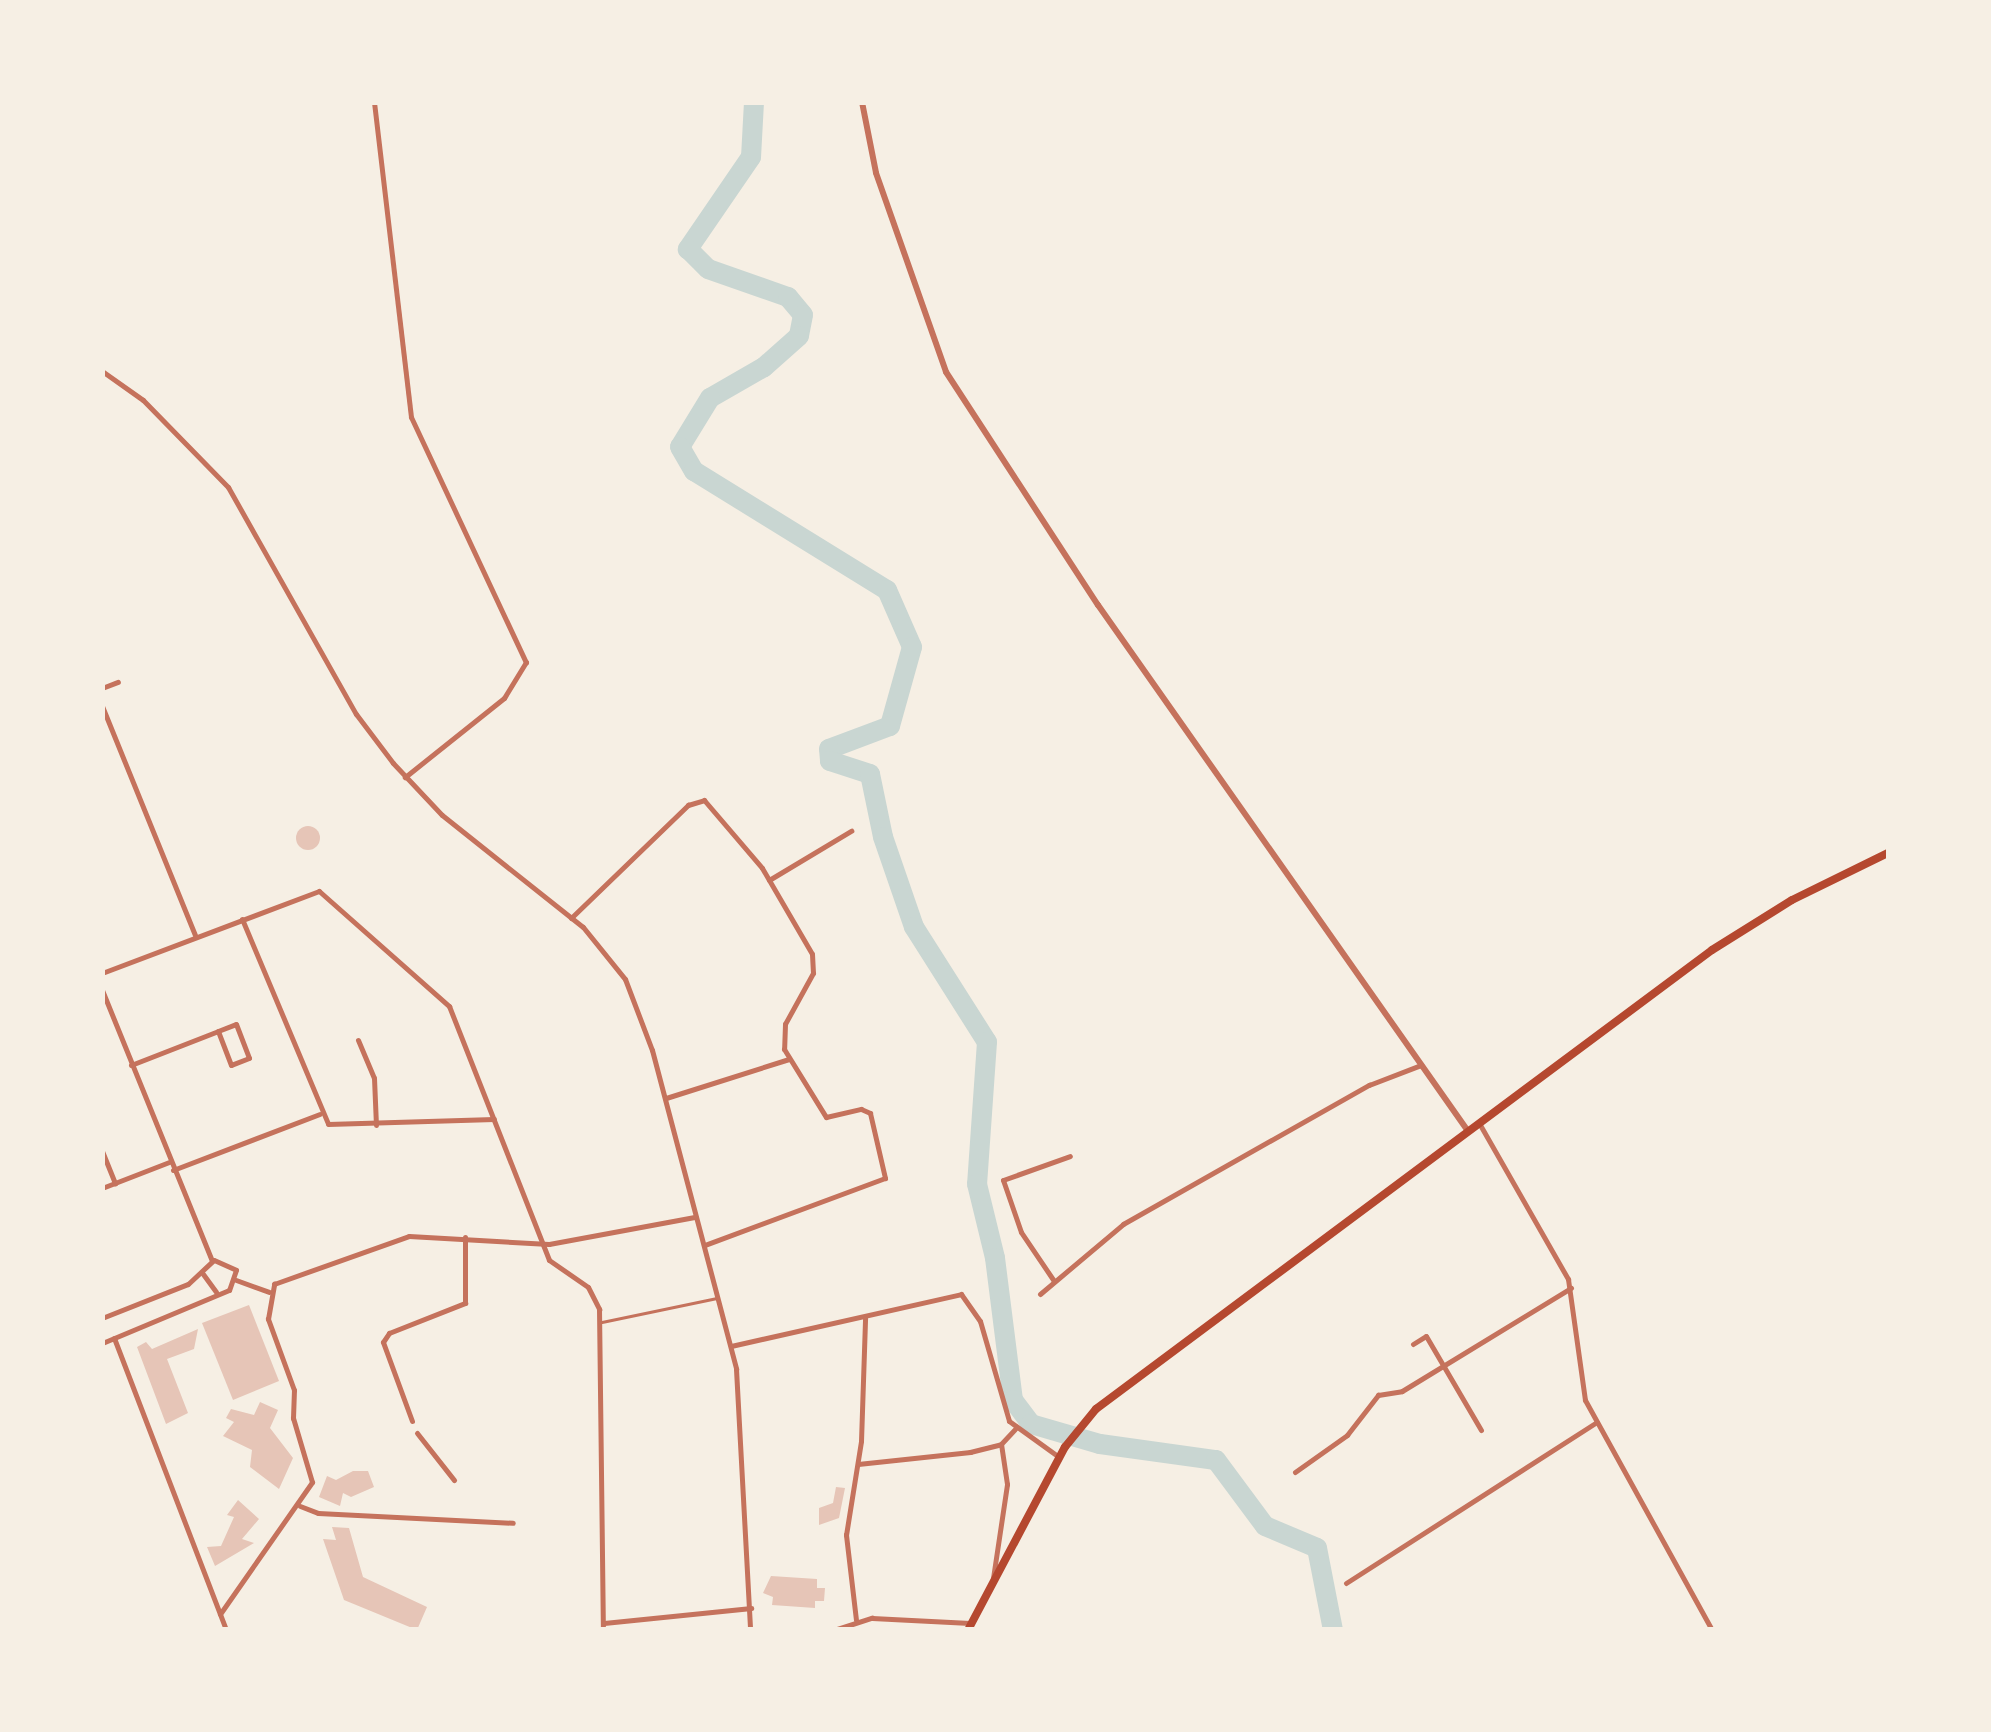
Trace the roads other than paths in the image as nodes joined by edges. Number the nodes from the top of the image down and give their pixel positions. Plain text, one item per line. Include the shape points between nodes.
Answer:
1 (374, 102) edge
2 (862, 102) edge
3 (102, 370) edge
4 (118, 682) dead end
5 (102, 688) edge
6 (102, 706) edge
7 (405, 776) junction
8 (851, 830) dead end
9 (1888, 853) edge
10 (770, 880) junction
11 (242, 918) junction
12 (571, 918) junction
13 (196, 937) junction
14 (102, 973) edge
15 (102, 990) edge
16 (218, 1031) junction
17 (358, 1040) dead end
18 (789, 1059) junction
19 (132, 1065) junction
20 (1421, 1065) junction
21 (666, 1098) junction
22 (320, 1114) junction
23 (494, 1119) junction
24 (1479, 1123) junction
25 (376, 1125) junction
26 (1468, 1131) junction
27 (102, 1151) edge
28 (1070, 1156) dead end
29 (170, 1162) junction
30 (173, 1170) junction
31 (115, 1183) junction
32 (102, 1188) edge
33 (695, 1217) junction
34 (465, 1236) junction
35 (543, 1244) junction
36 (705, 1244) junction
37 (212, 1260) junction
38 (204, 1271) junction
39 (236, 1280) junction
40 (1054, 1281) junction
41 (1571, 1288) junction
42 (221, 1292) junction
43 (270, 1292) junction
44 (1040, 1294) dead end
45 (719, 1298) junction
46 (102, 1318) edge
47 (865, 1318) junction
48 (601, 1322) junction
49 (114, 1338) junction
50 (102, 1343) edge
51 (1413, 1344) dead end
52 (731, 1346) junction
53 (1443, 1366) junction
54 (412, 1421) dead end
55 (1597, 1422) junction
56 (1016, 1428) junction
57 (1481, 1430) dead end
58 (417, 1433) dead end
59 (1001, 1444) junction
60 (1059, 1456) junction
61 (858, 1464) junction
62 (1295, 1472) dead end
63 (454, 1480) dead end
64 (300, 1506) junction
65 (513, 1523) dead end
66 (993, 1578) junction
67 (1346, 1583) dead end
68 (751, 1608) junction
69 (220, 1614) junction
70 (856, 1620) junction
71 (603, 1626) edge
72 (969, 1626) edge
73 (226, 1630) edge
74 (750, 1630) edge
75 (834, 1630) edge
76 (1712, 1630) edge

1 - 7 street via 403,372 422,450 524,650 522,676 504,698
2 - 20 street via 870,152 900,243 938,353 960,394 1106,616
3 - 7 street via 151,407 233,494 356,714
4 - 5 street
6 - 13 street
7 - 12 street via 442,815
8 - 10 street
9 - 24 main road via 1746,927
10 - 12 street via 715,808 700,800
10 - 18 street via 814,964 784,1028
11 - 13 street
11 - 22 street
11 - 23 street via 310,892 331,897 449,1006
12 - 21 street via 625,979
13 - 14 street
15 - 19 street
16 - 16 street via 236,1024 249,1058 231,1065
16 - 19 street
17 - 25 street via 374,1078
18 - 21 street
18 - 36 street via 826,1118 868,1110 886,1168 880,1184
19 - 29 street
20 - 26 street
20 - 40 street via 1370,1084 1123,1224
21 - 33 street
22 - 25 street via 336,1126
22 - 30 street
23 - 25 street
23 - 35 street
24 - 26 main road
24 - 41 street
26 - 60 main road via 1082,1423
27 - 31 street
28 - 40 street via 1003,1180 1021,1232
29 - 30 street
29 - 31 street
30 - 37 street
31 - 32 street
33 - 35 street
33 - 36 street
34 - 35 street
34 - 43 street via 382,1241 278,1282
34 - 54 street via 464,1302 384,1339
35 - 48 street via 554,1266 588,1286
36 - 45 street
37 - 38 street
37 - 39 street via 229,1262
38 - 42 street via 206,1286
38 - 46 street
39 - 42 street
39 - 43 street
40 - 44 street
41 - 53 street
41 - 55 street via 1576,1371
42 - 49 street
43 - 64 street via 268,1319 294,1390 293,1418 313,1476
45 - 48 lane
45 - 52 street
47 - 52 street
47 - 56 street via 954,1294 967,1298 980,1322 1000,1403
47 - 61 street
48 - 71 street
49 - 50 street
49 - 69 street
51 - 53 street via 1426,1336
52 - 68 street via 740,1395
53 - 57 street
53 - 62 street via 1402,1391 1378,1395 1348,1436
55 - 67 street
55 - 76 street
56 - 59 street
56 - 60 street
58 - 63 street
59 - 61 street
59 - 66 street via 1006,1490
60 - 66 main road
61 - 70 street via 846,1535
64 - 65 street via 318,1514
64 - 69 street via 250,1565
66 - 72 main road
68 - 71 street
68 - 74 street
69 - 73 street
70 - 72 street
70 - 75 street

